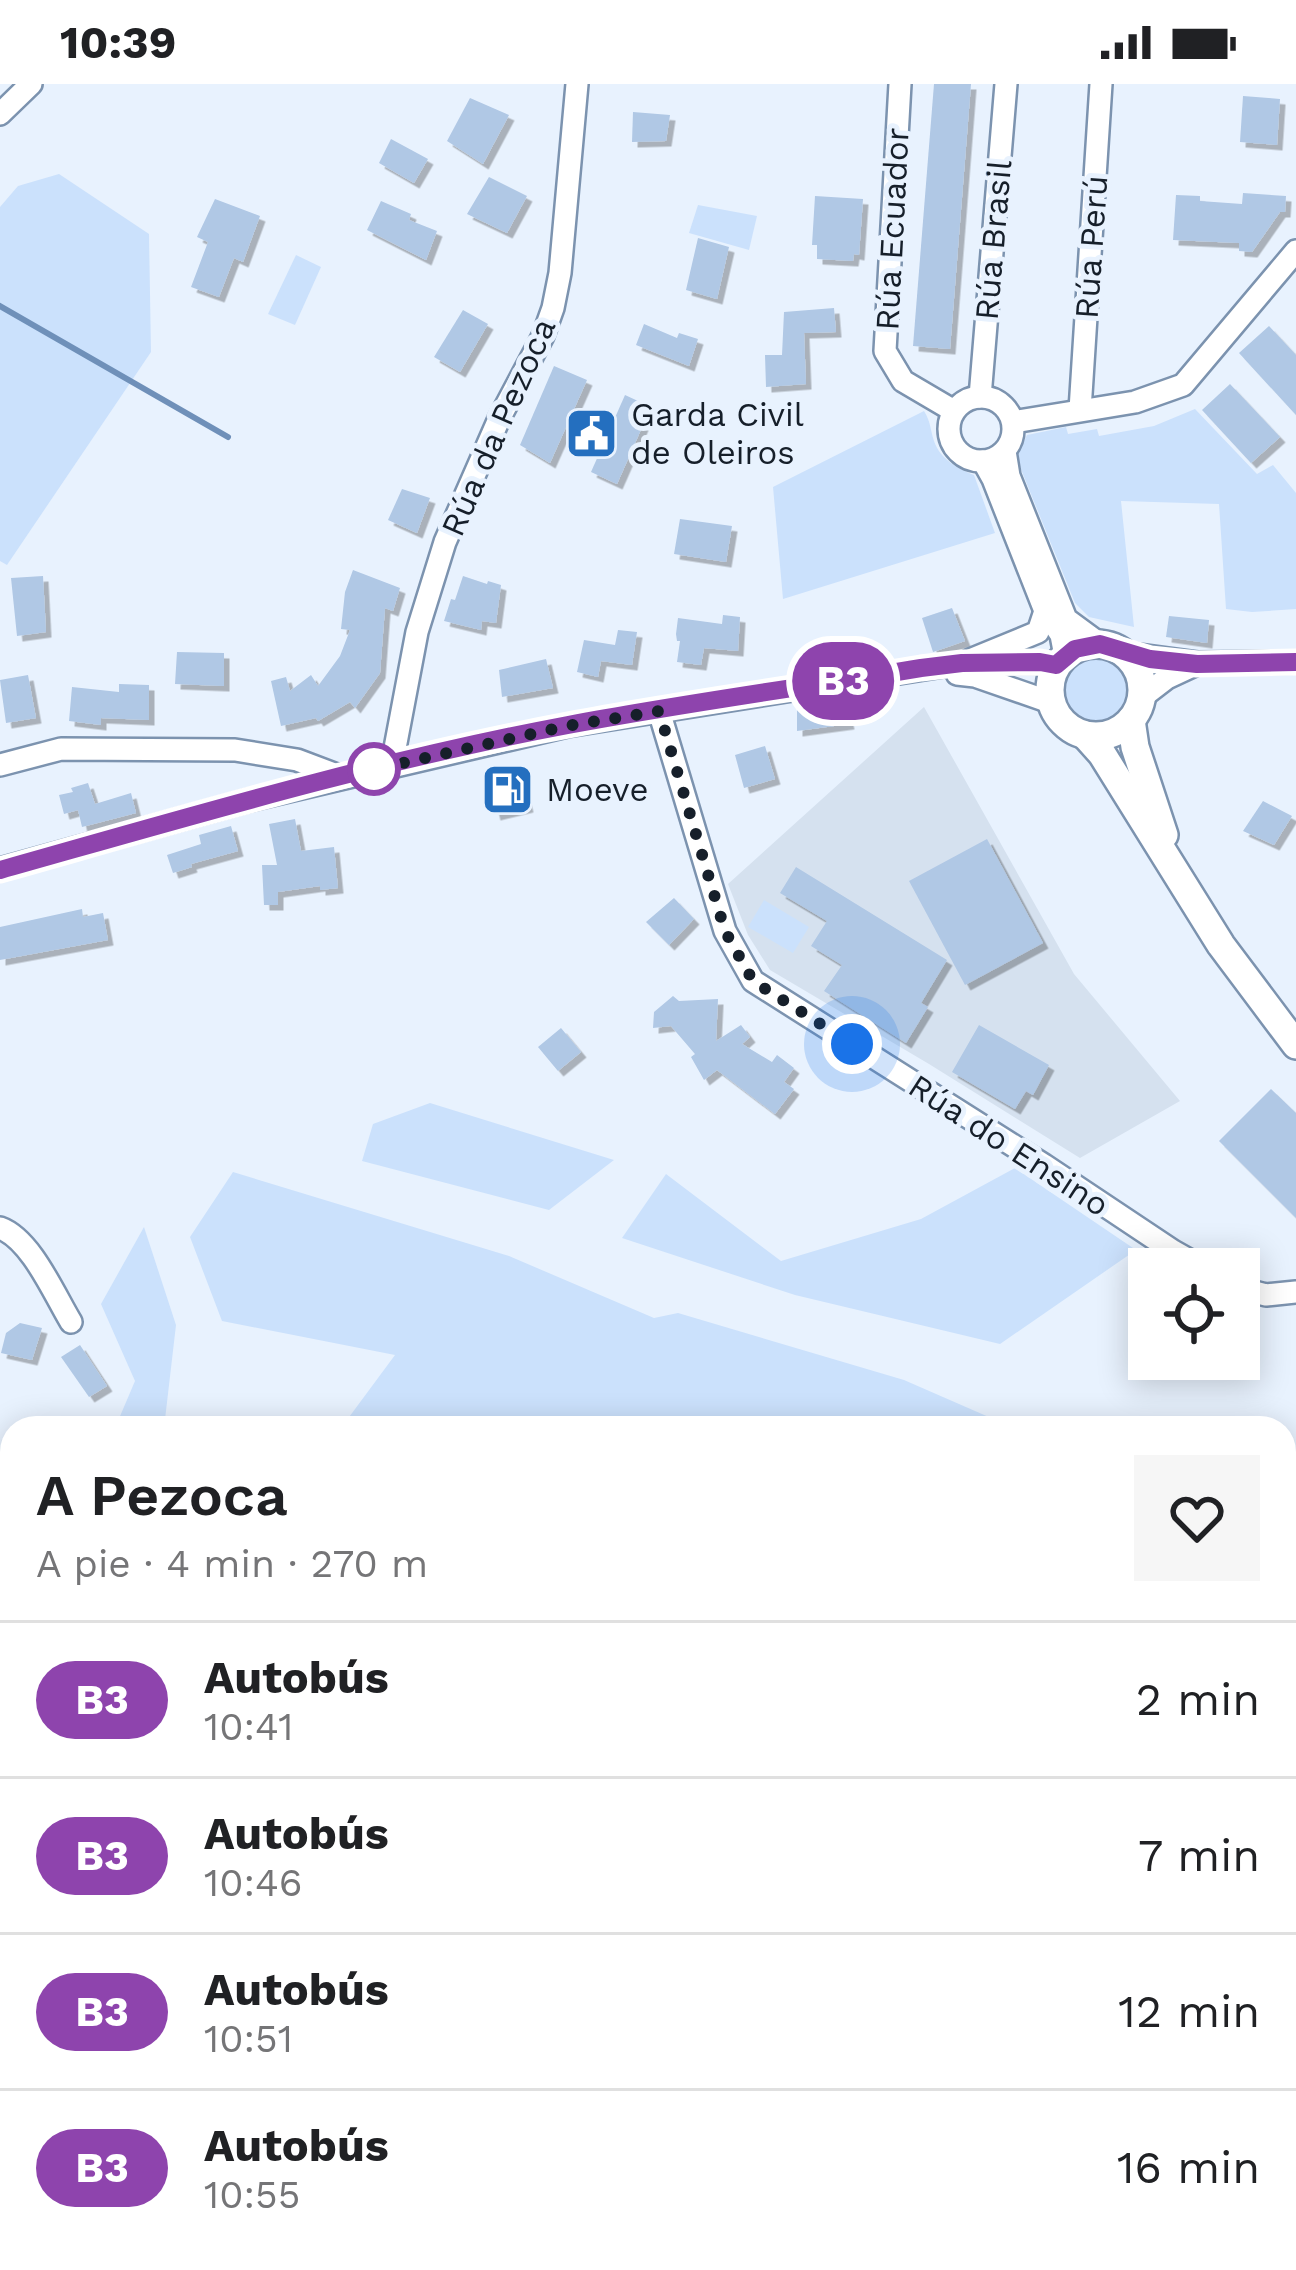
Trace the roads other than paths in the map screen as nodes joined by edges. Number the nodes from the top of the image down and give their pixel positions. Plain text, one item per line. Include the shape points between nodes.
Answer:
1 (31, 84) edge
2 (577, 84) edge
3 (900, 84) edge
4 (1006, 84) edge
5 (1101, 84) edge
6 (0, 114) edge
7 (1296, 251) edge
8 (980, 397) junction
9 (1080, 410) junction
10 (954, 411) junction
11 (1013, 422) junction
12 (1005, 451) junction
13 (983, 461) junction
14 (1046, 611) junction
15 (1112, 648) junction
16 (1060, 660) junction
17 (1296, 662) edge
18 (962, 663) junction
19 (1197, 664) junction
20 (921, 668) junction
21 (1050, 702) junction
22 (1136, 709) junction
23 (659, 711) junction
24 (1085, 735) junction
25 (392, 764) junction
26 (0, 765) edge
27 (343, 777) junction
28 (1174, 868) junction
29 (0, 869) edge
30 (1296, 1045) edge
31 (0, 1228) edge
32 (1166, 1248) edge
33 (1296, 1292) edge
34 (1260, 1293) edge
35 (71, 1322) dead end

1 - 6 street
2 - 25 street, Rúa da Pezoca via 553,308 446,542 417,632
3 - 10 street, Rúa Ecuador via 885,351 903,381
4 - 8 street, Rúa Brasil
5 - 9 street, Rúa Perú
7 - 9 street via 1183,385
8 - 10 street
8 - 11 street via 1004,406
9 - 11 street
10 - 13 street via 956,448
11 - 12 street
12 - 13 street
12 - 15 street via 1066,619
13 - 14 street
14 - 16 street via 1061,635
14 - 18 street via 1037,632
15 - 16 main road via 1087,645
15 - 19 street
15 - 22 main road via 1139,673
16 - 18 street
16 - 21 main road
17 - 19 street
18 - 20 street
19 - 22 street
20 - 21 street via 975,676
20 - 23 street
21 - 24 main road via 1063,723
22 - 24 main road via 1110,734
22 - 28 main road via 1135,747
23 - 25 street
23 - 32 street, Rúa do Ensino via 725,931 753,981
24 - 28 main road
25 - 27 street
26 - 27 street via 61,749 235,750
27 - 29 street
28 - 30 main road
31 - 35 street via 22,1242
33 - 34 street

